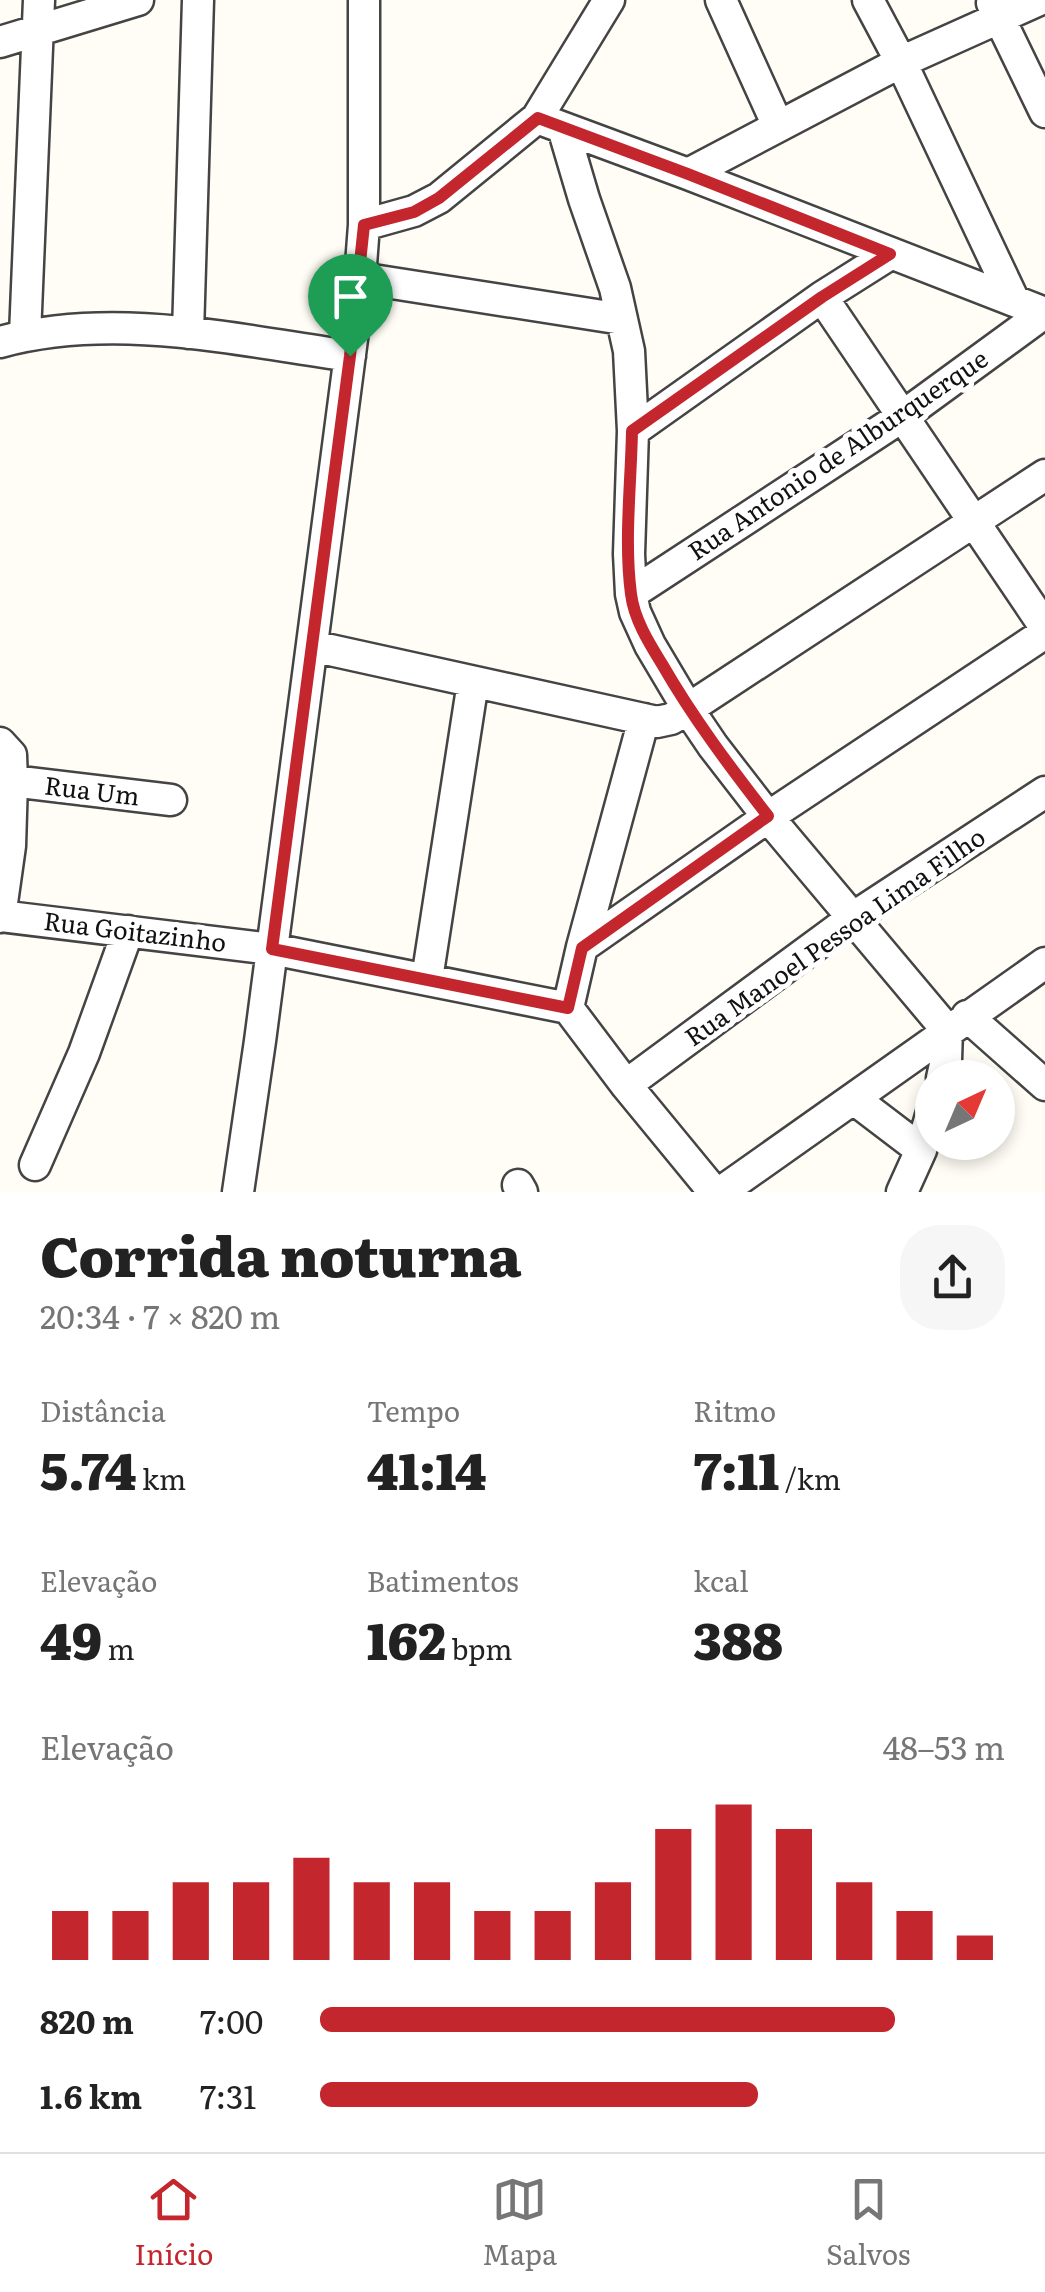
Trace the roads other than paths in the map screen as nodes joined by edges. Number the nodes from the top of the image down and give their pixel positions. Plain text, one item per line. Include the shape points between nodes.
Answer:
1 (138, 0) edge
2 (198, 0) edge
3 (364, 0) edge
4 (609, 0) edge
5 (721, 0) edge
6 (868, 0) edge
7 (1039, 0) edge
8 (995, 9) edge
9 (38, 15) edge
10 (0, 42) edge
11 (900, 62) junction
12 (1045, 112) edge
13 (550, 123) junction
14 (778, 126) junction
15 (688, 174) junction
16 (364, 225) junction
17 (890, 254) junction
18 (360, 278) junction
19 (822, 297) junction
20 (1014, 301) junction
21 (1045, 313) edge
22 (622, 319) junction
23 (188, 333) junction
24 (12, 339) edge
25 (350, 356) junction
26 (903, 416) junction
27 (632, 431) junction
28 (1045, 475) edge
29 (974, 522) junction
30 (631, 594) junction
31 (1045, 630) edge
32 (312, 646) junction
33 (473, 682) junction
34 (688, 709) junction
35 (644, 720) junction
36 (8, 761) edge
37 (1045, 792) edge
38 (171, 800) dead end
39 (768, 816) junction
40 (0, 917) edge
41 (854, 918) junction
42 (128, 931) junction
43 (582, 948) junction
44 (272, 949) junction
45 (1045, 963) edge
46 (426, 979) junction
47 (568, 1008) junction
48 (958, 1023) junction
49 (946, 1060) edge
50 (626, 1084) junction
51 (1045, 1085) edge
52 (854, 1099) junction
53 (915, 1145) edge
54 (916, 1160) edge
55 (35, 1164) dead end
56 (238, 1192) edge
57 (718, 1192) edge
58 (902, 1192) edge

1 - 9 street
2 - 23 street
3 - 16 street
4 - 13 street
5 - 14 street
6 - 11 street
7 - 8 street
8 - 11 street
8 - 12 street
9 - 10 street
9 - 24 street
11 - 14 street
11 - 20 street
13 - 15 street
13 - 16 street via 414,212
13 - 22 street
14 - 15 street
15 - 17 street
16 - 18 street
17 - 19 street
17 - 20 street
18 - 22 street
18 - 25 street
19 - 26 street
19 - 27 street
20 - 21 street
21 - 26 street, Rua Antonio de Alburquerque
22 - 27 street
23 - 24 street via 135,329
23 - 25 street
25 - 32 street
26 - 29 street
26 - 30 street, Rua Antonio de Alburquerque
27 - 30 street
28 - 29 street
29 - 31 street
29 - 34 street
30 - 34 street via 650,645
31 - 39 street
32 - 33 street
32 - 44 street
33 - 35 street
33 - 46 street
34 - 35 street via 671,719
34 - 39 street
35 - 43 street
36 - 38 street, Rua Um
36 - 40 street via 10,846
37 - 41 street, Rua Manoel Pessoa Lima Filho
39 - 41 street
39 - 43 street
40 - 42 street, Rua Goitazinho
41 - 48 street
41 - 50 street, Rua Manoel Pessoa Lima Filho
42 - 44 street, Rua Goitazinho
42 - 55 street
43 - 47 street
44 - 46 street, Rua Goitazinho
44 - 56 street
45 - 48 street
46 - 47 street, Rua Goitazinho
47 - 50 street
48 - 49 street
48 - 51 street
48 - 52 street
50 - 57 street
52 - 53 street
52 - 57 street
54 - 58 street

